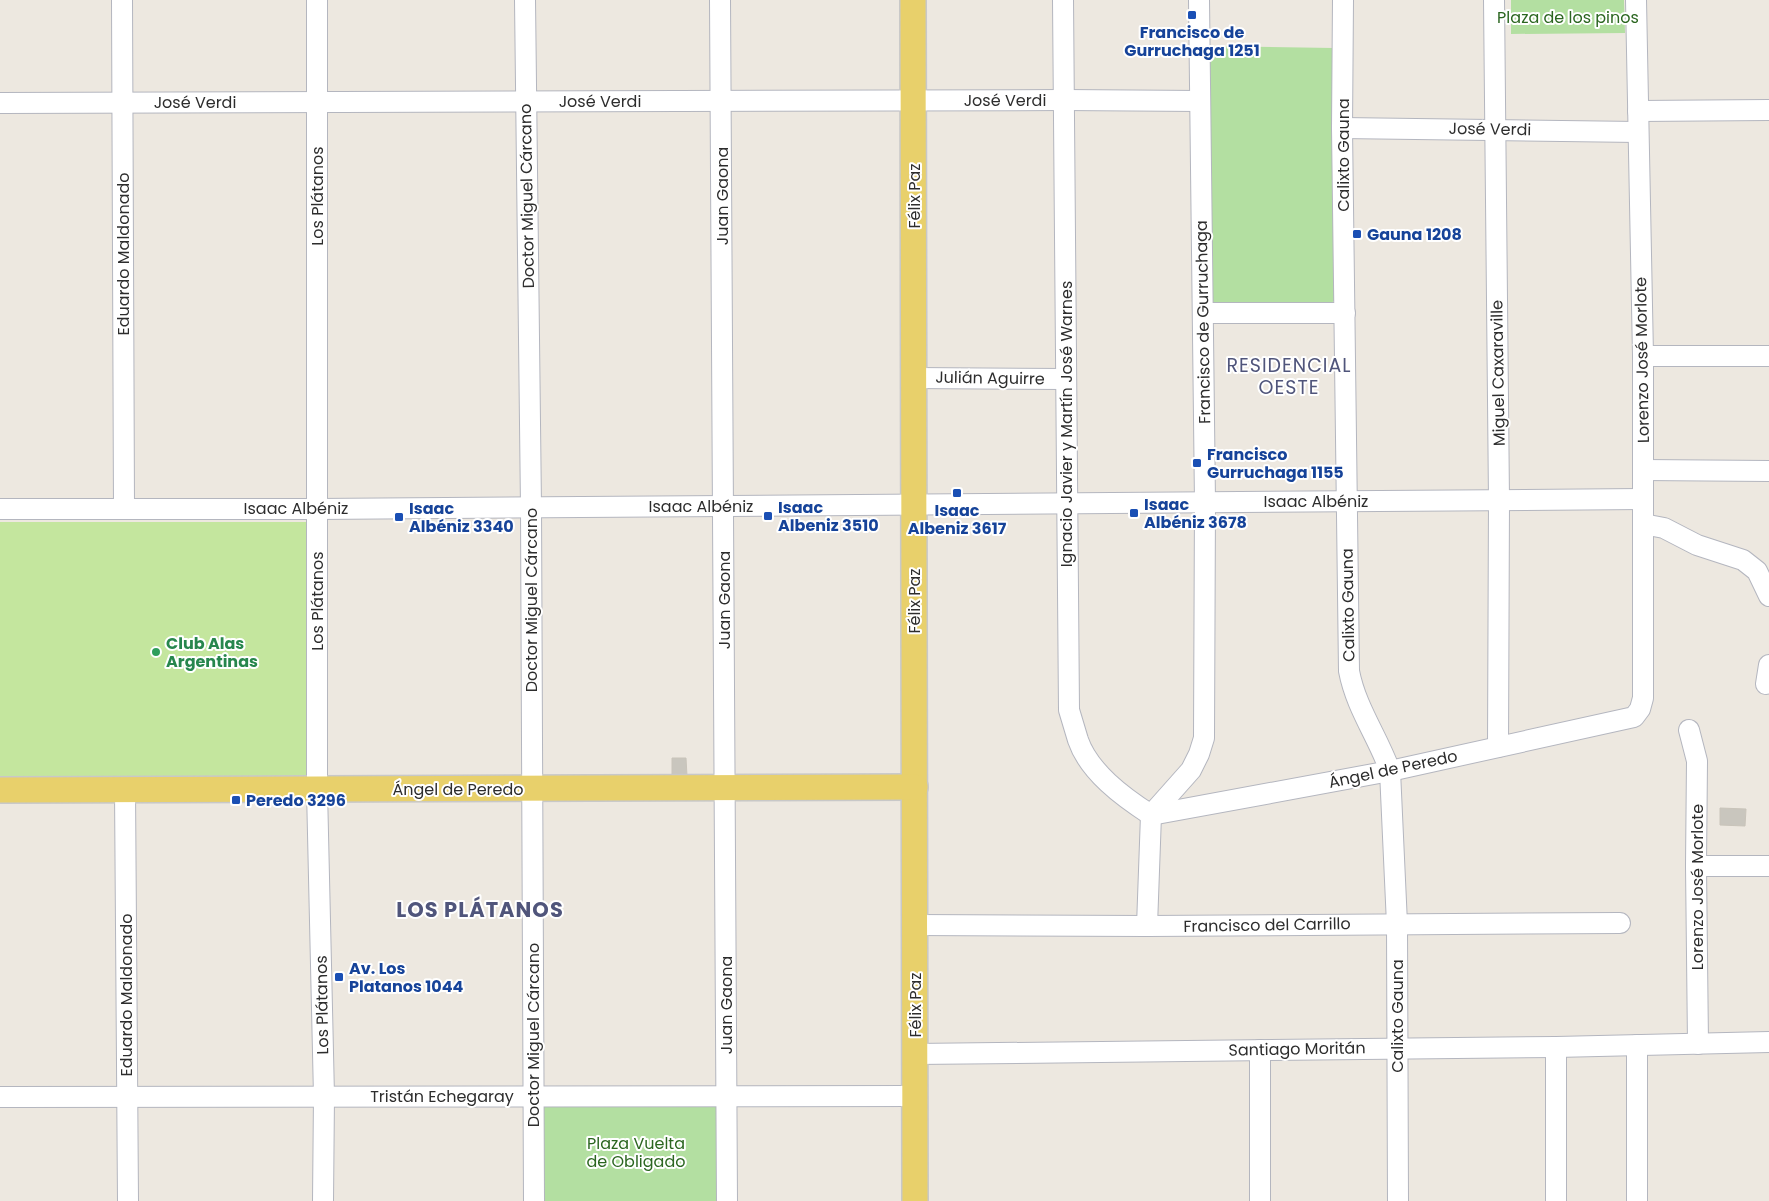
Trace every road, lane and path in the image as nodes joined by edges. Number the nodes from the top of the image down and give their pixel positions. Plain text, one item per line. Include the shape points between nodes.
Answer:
1 (122, 0) edge
2 (317, 0) edge
3 (525, 0) edge
4 (720, 0) edge
5 (914, 0) edge
6 (1063, 0) edge
7 (1199, 0) edge
8 (1343, 0) edge
9 (1494, 0) edge
10 (1636, 0) edge
11 (914, 100) junction
12 (1064, 100) junction
13 (526, 101) junction
14 (721, 101) junction
15 (1200, 101) junction
16 (317, 102) junction
17 (0, 103) edge
18 (123, 103) junction
19 (1769, 110) edge
20 (1638, 111) junction
21 (1342, 128) junction
22 (1495, 129) junction
23 (1638, 132) junction
24 (1203, 313) junction
25 (1345, 313) junction
26 (1642, 356) junction
27 (1769, 356) edge
28 (914, 378) junction
29 (1066, 379) junction
30 (1643, 470) junction
31 (1769, 471) edge
32 (1642, 499) junction
33 (1499, 500) junction
34 (1347, 501) junction
35 (1205, 502) junction
36 (1067, 503) junction
37 (914, 504) junction
38 (723, 506) junction
39 (531, 507) junction
40 (124, 508) junction
41 (0, 509) edge
42 (317, 509) junction
43 (1643, 524) junction
44 (1769, 596) edge
45 (1634, 717) joint
46 (1689, 730) dead end
47 (1498, 747) junction
48 (1390, 771) junction
49 (915, 787) junction
50 (724, 788) junction
51 (532, 789) junction
52 (0, 790) edge
53 (125, 790) junction
54 (317, 790) junction
55 (1151, 815) junction
56 (1696, 866) junction
57 (1769, 866) edge
58 (1620, 923) dead end
59 (1397, 924) junction
60 (915, 925) junction
61 (1147, 926) junction
62 (1769, 1042) edge
63 (1698, 1044) junction
64 (1556, 1046) junction
65 (1636, 1046) junction
66 (1398, 1048) junction
67 (1260, 1050) junction
68 (915, 1054) junction
69 (324, 1096) junction
70 (534, 1096) junction
71 (726, 1096) junction
72 (915, 1096) junction
73 (0, 1097) edge
74 (127, 1097) junction
75 (128, 1201) edge
76 (324, 1201) edge
77 (534, 1201) edge
78 (727, 1201) edge
79 (915, 1201) edge
80 (1260, 1201) edge
81 (1398, 1201) edge
82 (1556, 1201) edge
83 (1637, 1201) edge

1 - 18 street, Eduardo Maldonado
2 - 16 street, Los Plátanos
3 - 13 street, Doctor Miguel Cárcano
4 - 14 street, Juan Gaona
5 - 11 main road, Félix Paz
6 - 12 street, Ignacio Javier y Martín José Warnes
7 - 15 street, Francisco de Gurruchaga
8 - 21 street, Calixto Gauna
9 - 22 street, Miguel Caxaraville
10 - 20 street, Lorenzo José Morlote
11 - 12 street, José Verdi
11 - 14 street, José Verdi
11 - 28 main road, Félix Paz
12 - 15 street, José Verdi
12 - 29 street, Ignacio Javier y Martín José Warnes
13 - 14 street, José Verdi
13 - 16 street, José Verdi
13 - 39 street, Doctor Miguel Cárcano
14 - 38 street, Juan Gaona
15 - 24 street, Francisco de Gurruchaga
16 - 18 street, José Verdi
16 - 42 street, Los Plátanos
17 - 18 street, José Verdi
18 - 40 street, Eduardo Maldonado
19 - 20 street
20 - 23 street, Lorenzo José Morlote
21 - 22 street, José Verdi
21 - 25 street, Calixto Gauna
22 - 23 street, José Verdi
22 - 33 street, Miguel Caxaraville
23 - 26 street, Lorenzo José Morlote
24 - 25 street
24 - 35 street, Francisco de Gurruchaga
25 - 34 street, Calixto Gauna
26 - 27 street
26 - 30 street, Lorenzo José Morlote
28 - 29 street, Julián Aguirre
28 - 37 main road, Félix Paz
29 - 36 street, Ignacio Javier y Martín José Warnes
30 - 31 street
30 - 32 street, Lorenzo José Morlote
32 - 33 street, Isaac Albéniz
32 - 43 street, Lorenzo José Morlote
33 - 34 street, Isaac Albéniz
33 - 47 street, Miguel Caxaraville
34 - 35 street, Isaac Albéniz
34 - 48 street, Calixto Gauna via 1349,671 1356,700
35 - 36 street, Isaac Albéniz
35 - 55 street, Francisco de Gurruchaga via 1204,738 1191,770
36 - 37 street, Isaac Albéniz
36 - 55 street, Ignacio Javier y Martín José Warnes via 1069,710 1079,741 1091,763 1110,785
37 - 38 street, Isaac Albéniz
37 - 49 main road, Félix Paz
38 - 39 street, Isaac Albéniz
38 - 50 street, Juan Gaona
39 - 42 street, Isaac Albéniz
39 - 51 street, Doctor Miguel Cárcano
40 - 41 street, Isaac Albéniz
40 - 42 street, Isaac Albéniz
42 - 54 street, Los Plátanos
43 - 44 street via 1664,528 1697,545 1743,560 1756,571
43 - 45 street, Lorenzo José Morlote via 1643,698
45 - 47 street, Ángel de Peredo
46 - 56 street, Lorenzo José Morlote via 1697,761
47 - 48 street, Ángel de Peredo
48 - 55 street, Ángel de Peredo
48 - 59 street, Calixto Gauna
49 - 50 main road, Ángel de Peredo
49 - 60 main road, Félix Paz
50 - 51 main road, Ángel de Peredo
50 - 71 street, Juan Gaona
51 - 54 main road, Ángel de Peredo
51 - 70 street, Doctor Miguel Cárcano
52 - 53 main road, Ángel de Peredo
53 - 54 main road, Ángel de Peredo
53 - 74 street, Eduardo Maldonado
54 - 69 street, Los Plátanos
55 - 61 street
56 - 57 street
56 - 63 street, Lorenzo José Morlote
58 - 59 street, Francisco del Carrillo
59 - 61 street, Francisco del Carrillo
59 - 66 street, Calixto Gauna
60 - 61 street, Francisco del Carrillo
60 - 68 main road, Félix Paz
62 - 63 street, Santiago Moritán
63 - 65 street, Santiago Moritán
64 - 65 street, Santiago Moritán
64 - 66 street, Santiago Moritán
64 - 82 street
65 - 83 street
66 - 67 street, Santiago Moritán
66 - 81 street, Calixto Gauna
67 - 68 street, Santiago Moritán
67 - 80 street
68 - 72 main road, Félix Paz
69 - 70 street, Tristán Echegaray
69 - 74 street, Tristán Echegaray
69 - 76 street, Los Plátanos
70 - 71 street, Tristán Echegaray
70 - 77 street, Doctor Miguel Cárcano
71 - 72 street, Tristán Echegaray
71 - 78 street, Juan Gaona
72 - 79 main road, Félix Paz
73 - 74 street, Tristán Echegaray
74 - 75 street, Eduardo Maldonado

